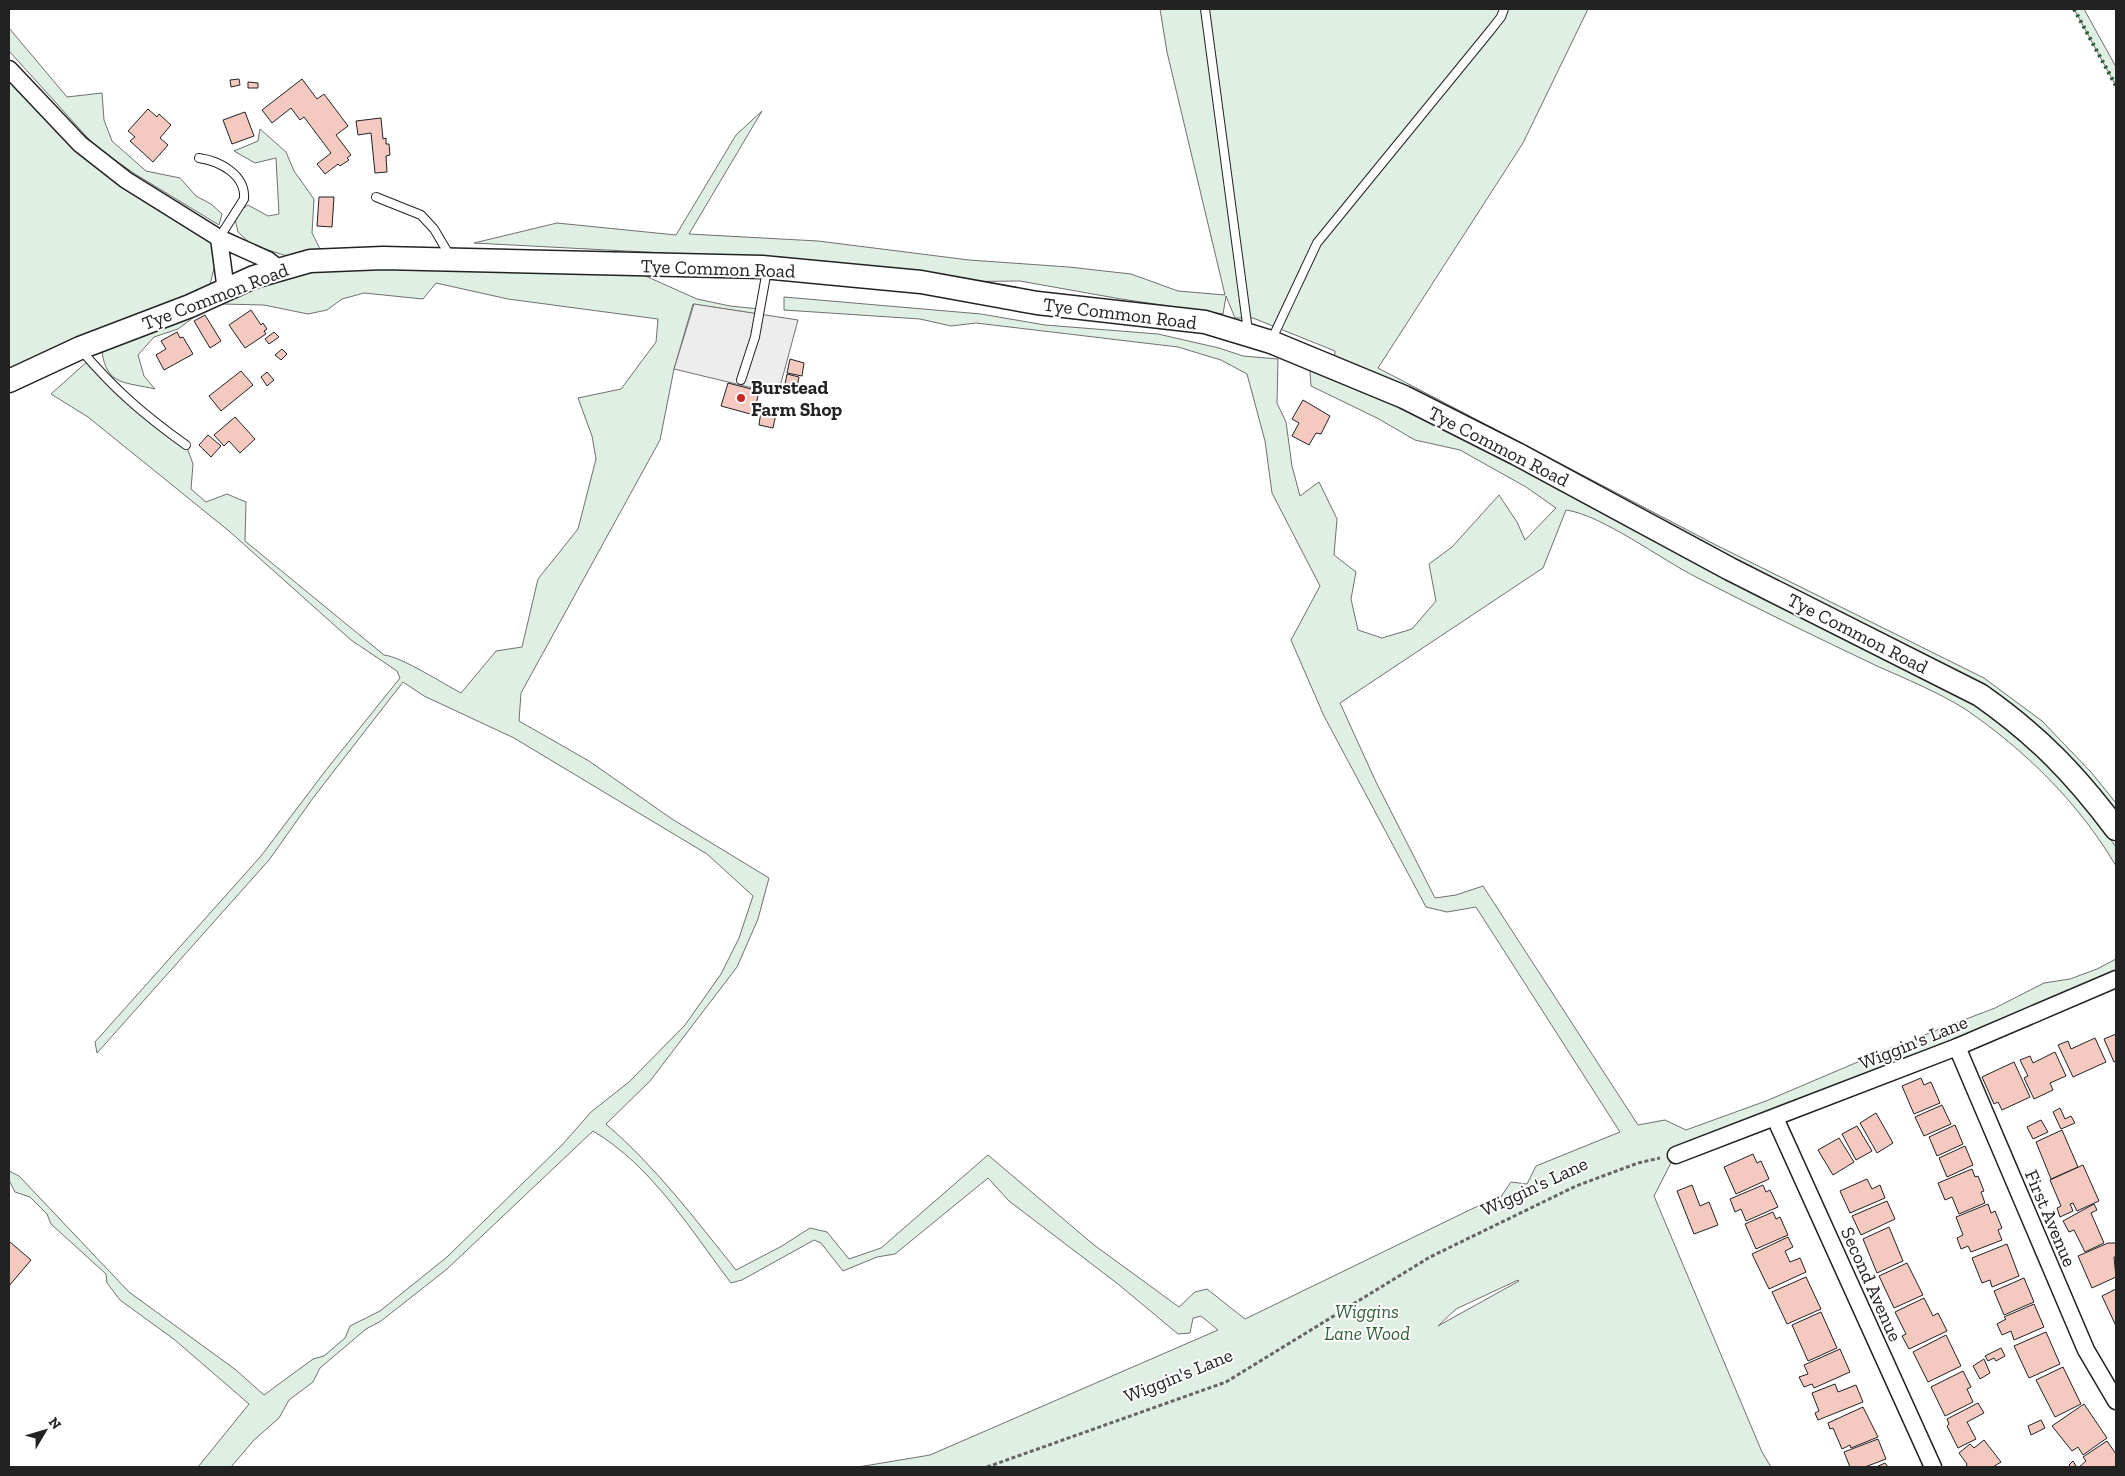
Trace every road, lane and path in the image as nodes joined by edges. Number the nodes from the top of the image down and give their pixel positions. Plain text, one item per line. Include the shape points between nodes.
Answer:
1 (1205, 9) edge
2 (1504, 9) edge
3 (9, 69) edge
4 (199, 158) dead end
5 (376, 197) dead end
6 (219, 238) junction
7 (452, 260) junction
8 (278, 268) junction
9 (768, 268) junction
10 (226, 291) junction
11 (1249, 336) junction
12 (1271, 342) junction
13 (80, 348) junction
14 (741, 380) dead end
15 (9, 381) edge
16 (186, 445) dead end
17 (2116, 829) edge
18 (2116, 979) edge
19 (1957, 1047) junction
20 (1775, 1118) junction
21 (1676, 1154) joint
22 (2116, 1401) edge
23 (986, 1467) edge
24 (1933, 1467) edge

1 - 11 lane
2 - 12 lane via 1502,17 1317,243
3 - 6 street via 80,144 126,180
4 - 6 lane via 212,160 232,171 244,192 244,199
5 - 7 lane via 421,215 434,229
6 - 8 street via 268,260
6 - 10 street
7 - 8 street, Tye Common Road via 310,261
7 - 9 street, Tye Common Road
8 - 10 street, Tye Common Road
9 - 11 street, Tye Common Road via 921,282 1037,303 1204,322
9 - 14 lane via 755,337
10 - 13 street, Tye Common Road
11 - 12 street, Tye Common Road
12 - 17 street, Tye Common Road via 1404,397 1730,569 1980,695 2017,721 2052,753 2084,786
13 - 15 street, Tye Common Road
13 - 16 lane via 109,383
18 - 19 street, Wiggin's Lane
19 - 20 street, Wiggin's Lane
19 - 22 street, First Avenue via 2086,1350
20 - 21 street, Wiggin's Lane
20 - 24 street, Second Avenue
21 - 23 path, Wiggin's Lane via 1638,1163 1576,1186 1430,1257 1226,1382

